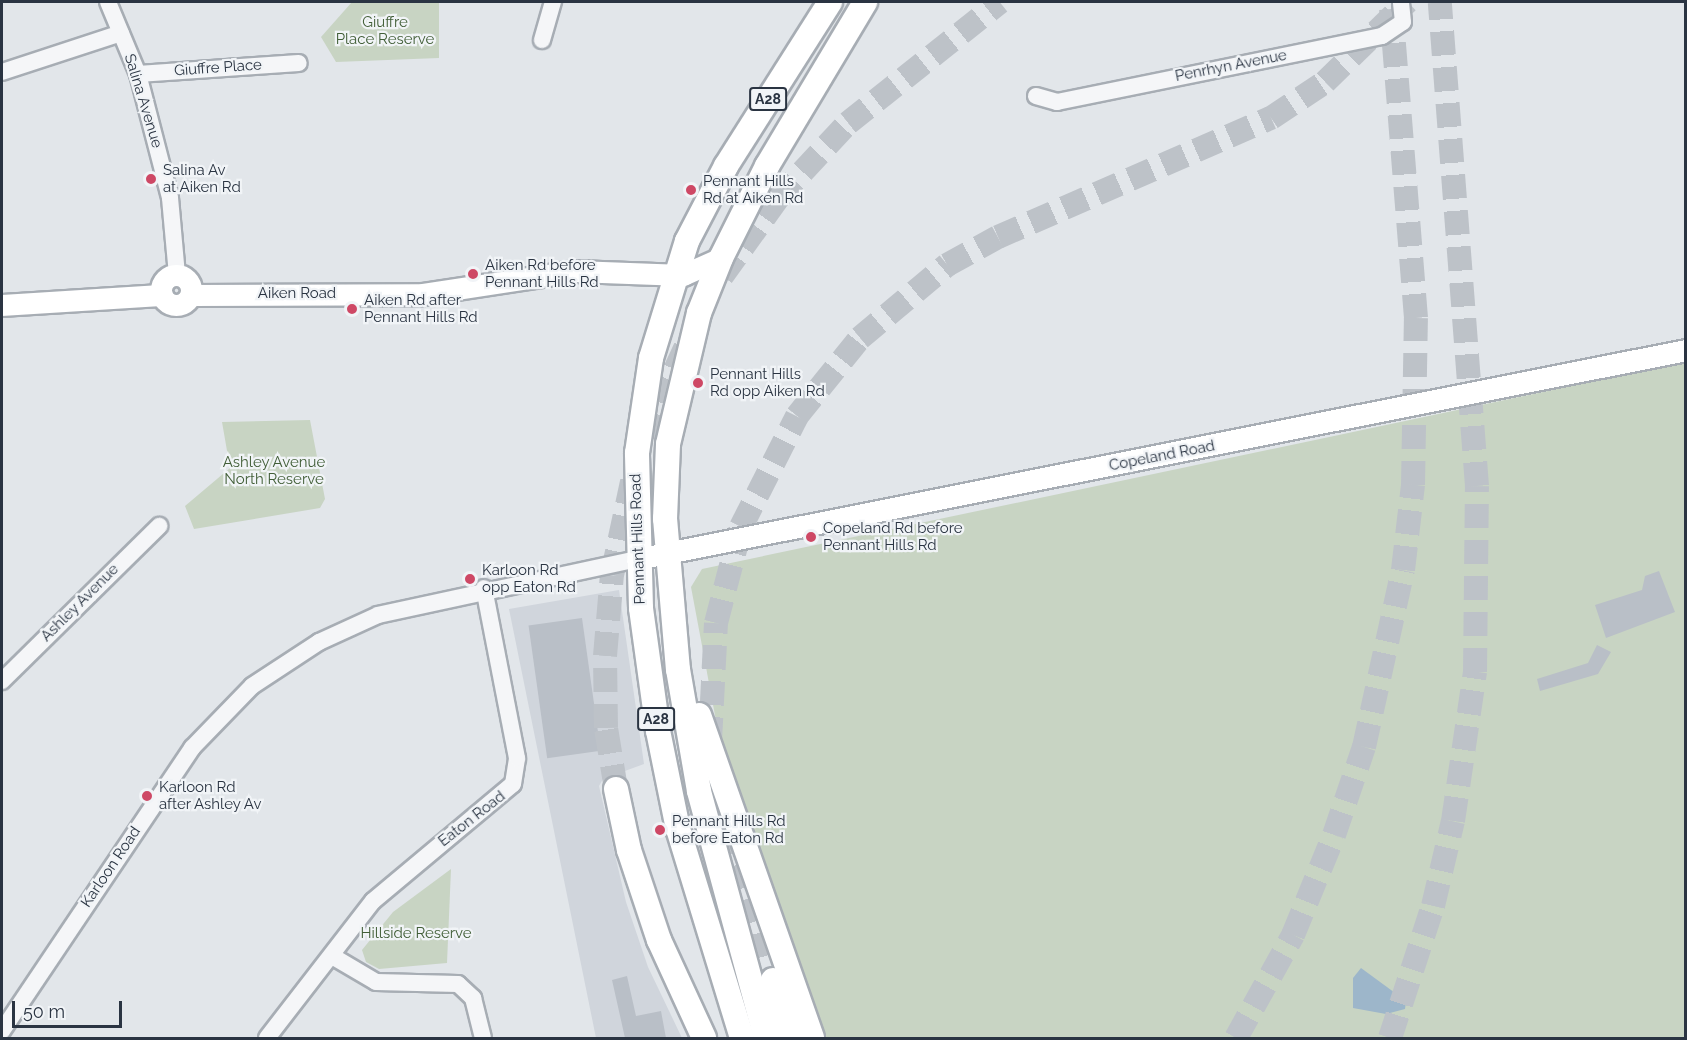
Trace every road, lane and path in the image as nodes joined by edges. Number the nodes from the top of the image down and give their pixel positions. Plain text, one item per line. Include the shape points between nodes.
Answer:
1 (108, 2) edge
2 (553, 2) edge
3 (830, 2) edge
4 (865, 2) edge
5 (1401, 2) tunnel mouth
6 (121, 33) junction
7 (542, 40) dead end
8 (299, 63) dead end
9 (2, 72) edge
10 (138, 74) junction
11 (1036, 96) dead end
12 (721, 258) junction
13 (177, 275) junction
14 (674, 275) junction
15 (162, 295) junction
16 (191, 295) junction
17 (2, 305) edge
18 (1686, 350) edge
19 (159, 526) dead end
20 (667, 553) junction
21 (638, 559) junction
22 (483, 588) junction
23 (670, 614) junction
24 (2, 681) edge
25 (616, 789) tunnel mouth
26 (332, 956) junction
27 (773, 980) tunnel mouth
28 (2, 1031) edge
29 (267, 1038) edge
30 (483, 1038) edge
31 (704, 1038) edge
32 (742, 1038) edge
33 (766, 1038) edge
34 (789, 1038) edge
35 (812, 1038) edge

1 - 6 street, Salina Avenue
2 - 7 street
3 - 14 highway, Pennant Hills Road / A28 via 722,173
4 - 12 highway, Pennant Hills Road / A28 via 767,166
5 - 11 street, Penrhyn Avenue via 1402,22 1382,36 1057,102
6 - 9 street
6 - 10 street, Salina Avenue
8 - 10 street, Giuffre Place
10 - 13 street, Salina Avenue via 174,212
12 - 14 main road, Aiken Road via 697,271
12 - 20 highway, Pennant Hills Road / A28 via 680,380 668,444
13 - 15 main road via 164,281
13 - 16 main road via 189,281
14 - 16 main road, Aiken Road via 575,271 423,294
14 - 21 highway, Pennant Hills Road / A28 via 639,424
15 - 16 main road via 176,305
15 - 17 main road
18 - 20 main road, Copeland Road
19 - 24 street, Ashley Avenue
20 - 21 main road, Copeland Road
20 - 23 highway, Pennant Hills Road / A28
21 - 22 street
21 - 32 highway, Pennant Hills Road / A28 via 647,667 678,829
22 - 26 street, Eaton Road via 517,758 513,784 397,876
22 - 28 street, Karloon Road via 349,626 252,686 181,764
23 - 33 highway, Pennant Hills Road / A28 via 699,791
23 - 35 highway via 715,772
25 - 31 highway via 629,850 658,940
26 - 29 street, Eaton Road
26 - 30 street via 376,982 458,984 473,998
27 - 34 highway

